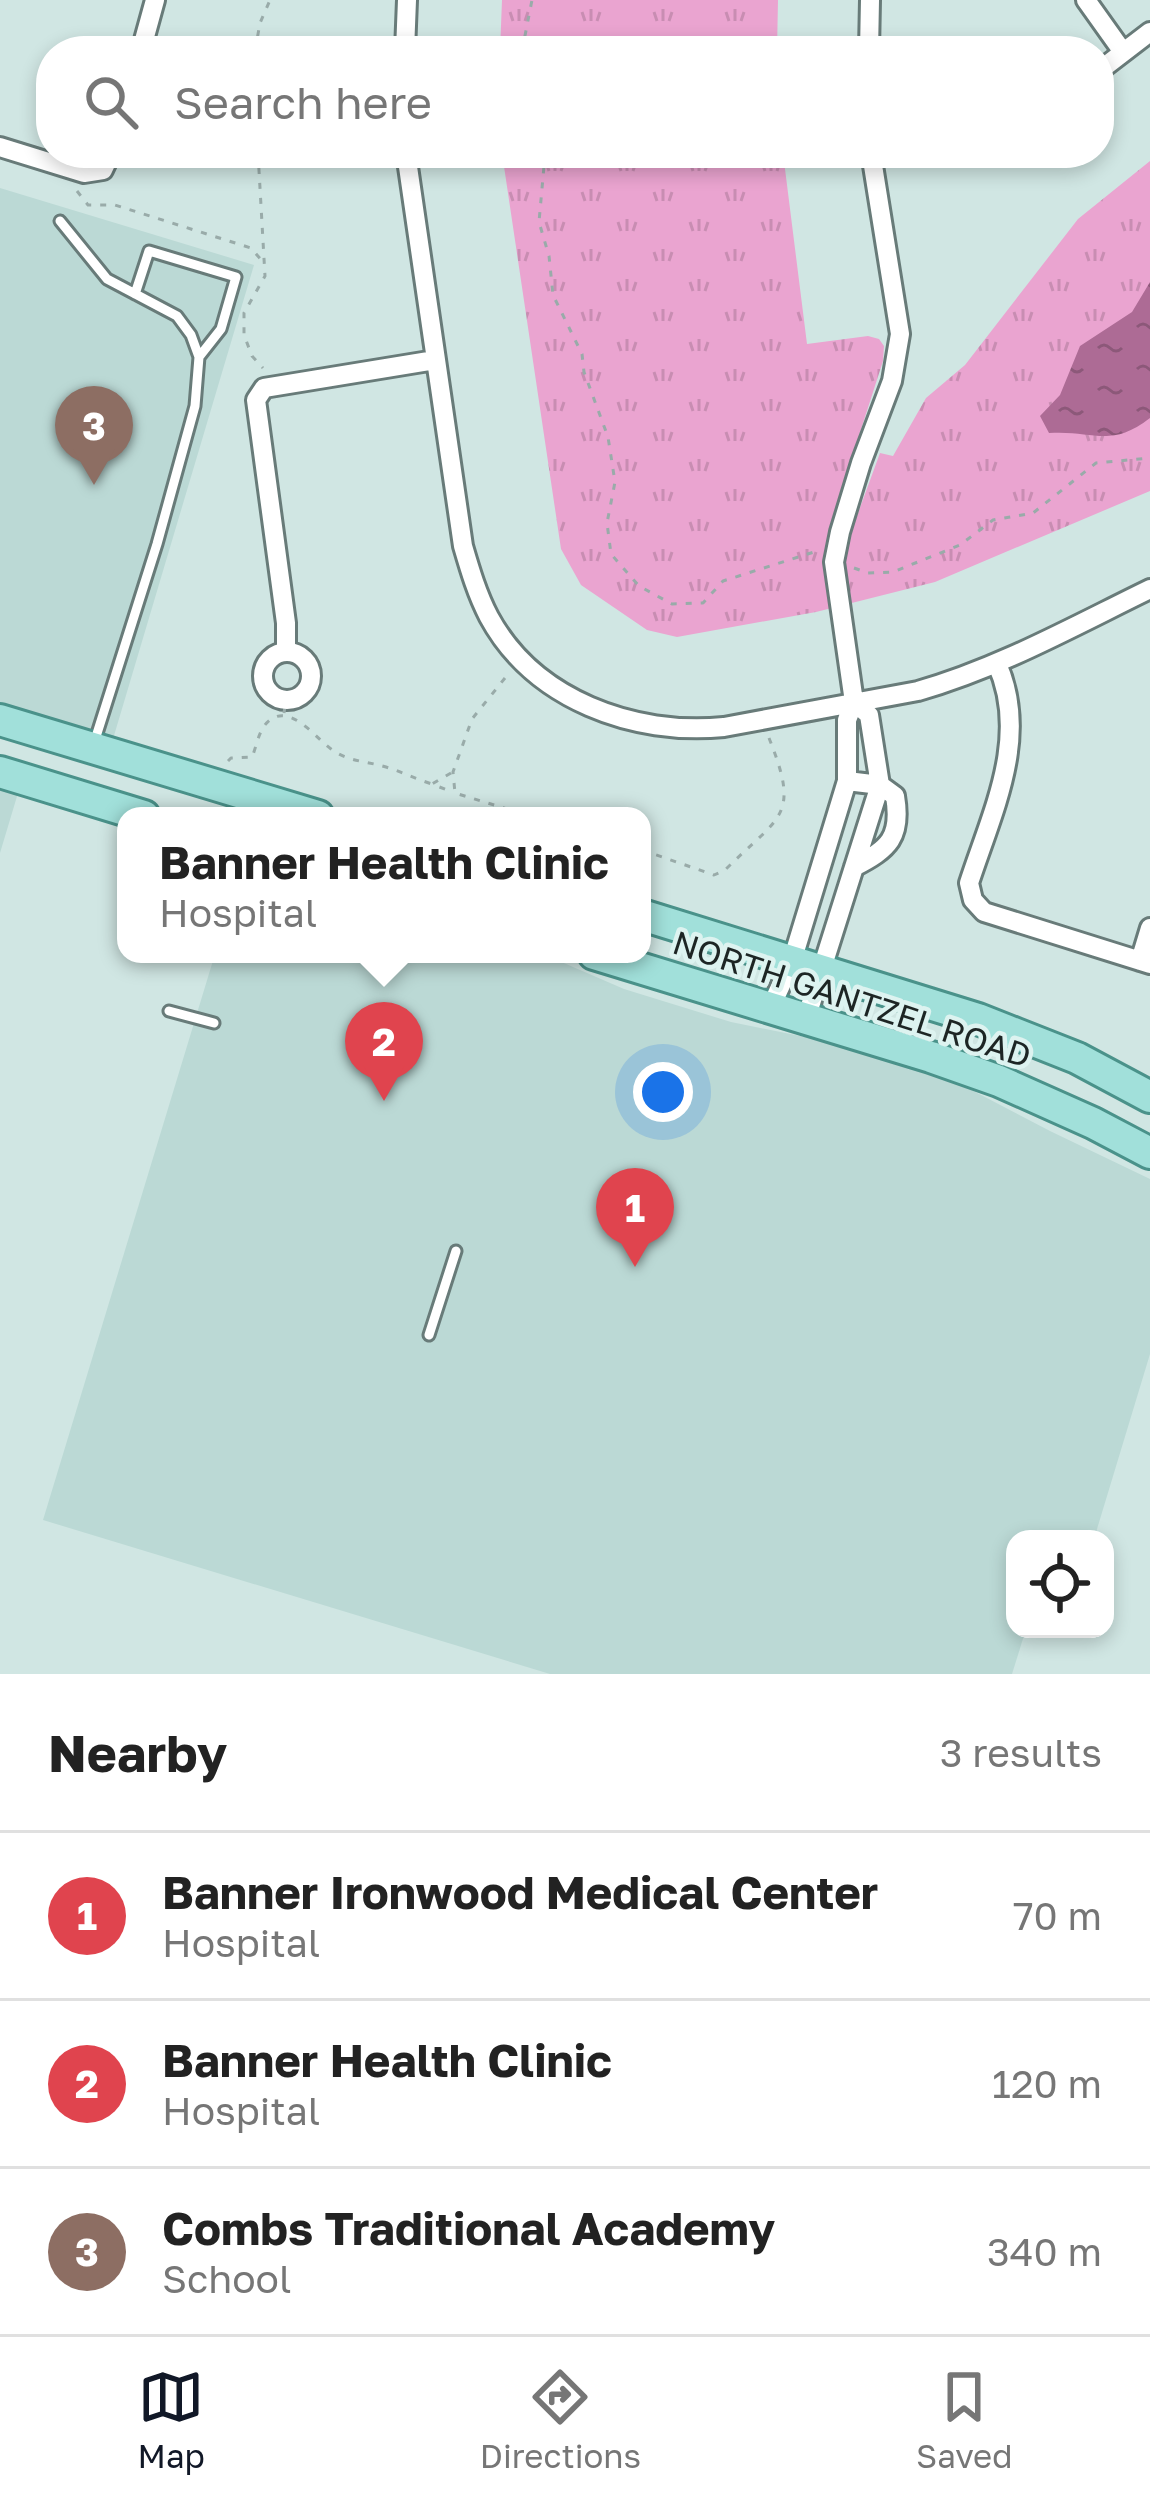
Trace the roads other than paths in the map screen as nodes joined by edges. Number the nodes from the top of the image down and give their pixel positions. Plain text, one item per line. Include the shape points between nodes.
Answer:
1 (155, 0) edge
2 (407, 0) edge
3 (870, 0) edge
4 (1086, 0) edge
5 (1150, 32) edge
6 (145, 36) edge
7 (406, 36) edge
8 (869, 36) edge
9 (1112, 36) edge
10 (1114, 39) edge
11 (1123, 52) junction
12 (1114, 59) edge
13 (0, 147) edge
14 (36, 154) edge
15 (408, 168) edge
16 (874, 168) edge
17 (60, 221) dead end
18 (135, 294) junction
19 (199, 357) junction
20 (435, 360) junction
21 (1150, 590) edge
22 (286, 652) junction
23 (997, 664) junction
24 (854, 702) junction
25 (8, 725) edge
26 (92, 748) junction
27 (0, 772) edge
28 (847, 782) junction
29 (880, 784) junction
30 (279, 807) edge
31 (117, 808) edge
32 (854, 867) junction
33 (651, 918) edge
34 (1150, 928) edge
35 (1145, 962) edge
36 (623, 963) edge
37 (806, 965) junction
38 (770, 1009) junction
39 (169, 1011) dead end
40 (806, 1019) junction
41 (214, 1023) dead end
42 (1150, 1097) edge
43 (1150, 1153) edge
44 (456, 1251) dead end
45 (429, 1335) dead end

1 - 6 street
2 - 7 street
3 - 8 street
4 - 9 street
5 - 11 street
10 - 11 street
11 - 12 street
13 - 14 street
15 - 20 street
16 - 24 street via 900,334 835,562
17 - 18 lane via 107,279
18 - 19 lane via 177,316
18 - 19 lane via 149,251 236,278 220,329
19 - 26 lane via 195,406 158,544
20 - 22 street via 260,394
20 - 24 street via 463,546 478,593 507,643 540,675 616,718 661,727 698,729
21 - 23 street
22 - 22 street via 301,656 311,676 285,707 264,680 266,664
23 - 24 street
23 - 35 street via 1012,740 969,883 973,900 984,912
24 - 28 street
24 - 29 street via 869,715
25 - 26 main road
26 - 30 main road
27 - 31 main road
28 - 29 street
28 - 37 street
29 - 32 street
29 - 32 street via 896,796 894,834
32 - 37 street
33 - 37 main road, NORTH GANTZEL ROAD
34 - 35 street
36 - 38 main road, NORTH GANTZEL ROAD
37 - 38 street
37 - 40 street
37 - 42 main road, NORTH GANTZEL ROAD via 1034,1040
38 - 40 main road, NORTH GANTZEL ROAD
39 - 41 lane
40 - 43 main road, NORTH GANTZEL ROAD via 999,1081
44 - 45 lane

